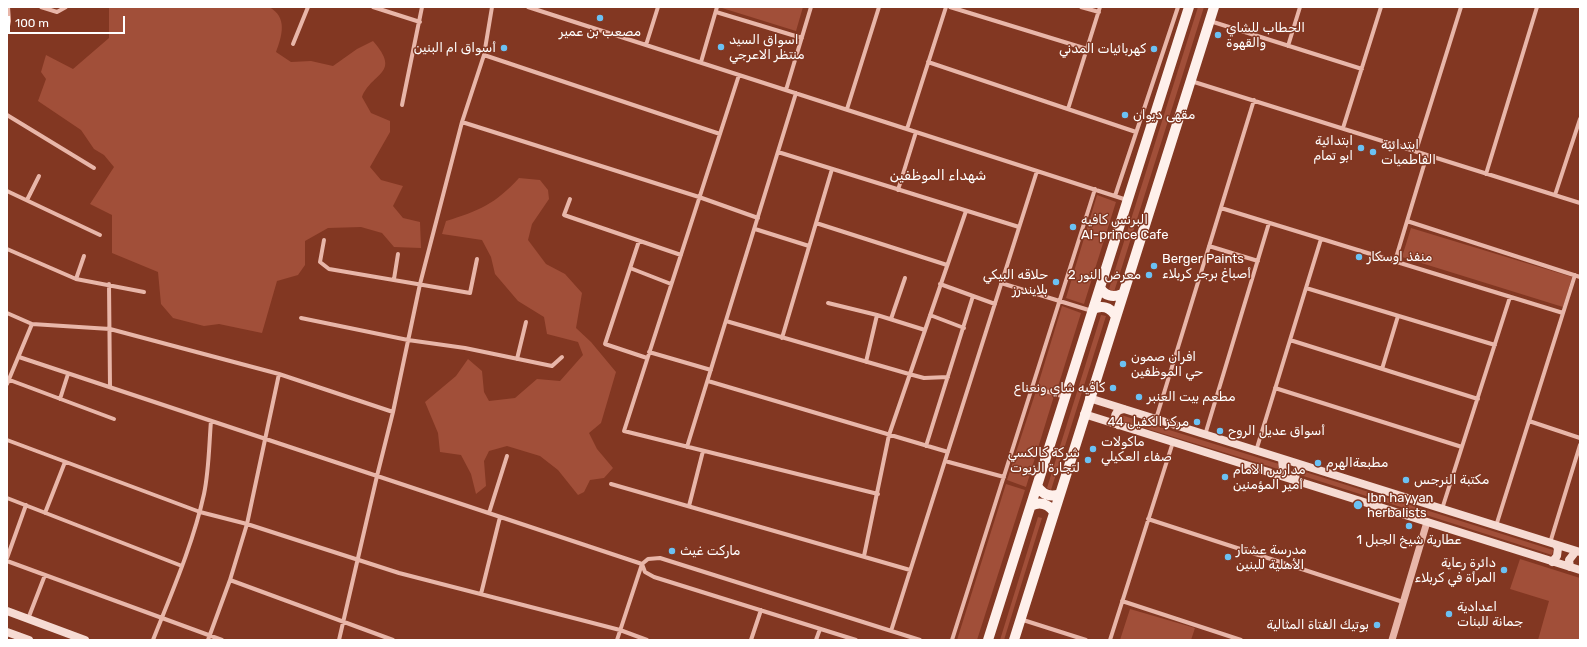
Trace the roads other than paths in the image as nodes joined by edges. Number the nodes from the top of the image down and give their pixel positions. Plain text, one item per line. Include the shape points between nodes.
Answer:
1 (41, 7) edge
2 (66, 7) edge
3 (308, 7) edge
4 (373, 7) edge
5 (422, 7) edge
6 (492, 7) edge
7 (528, 7) edge
8 (658, 7) edge
9 (717, 7) edge
10 (811, 7) edge
11 (878, 7) edge
12 (946, 7) edge
13 (950, 7) edge
14 (1081, 7) edge
15 (1100, 7) edge
16 (1178, 7) edge
17 (1189, 7) edge
18 (1214, 7) edge
19 (1300, 7) edge
20 (1381, 7) edge
21 (1461, 7) edge
22 (1537, 7) edge
23 (8, 8) edge
24 (716, 12) junction
25 (1098, 12) junction
26 (1209, 21) junction
27 (420, 22) junction
28 (7, 31) edge
29 (802, 38) junction
30 (293, 44) dead end
31 (646, 45) junction
32 (1288, 46) junction
33 (1087, 49) junction
34 (484, 55) junction
35 (701, 62) junction
36 (928, 62) junction
37 (1362, 69) junction
38 (739, 75) junction
39 (1191, 80) junction
40 (786, 90) junction
41 (796, 93) junction
42 (1254, 100) junction
43 (402, 105) dead end
44 (847, 109) junction
45 (1068, 109) junction
46 (7, 115) edge
47 (1580, 120) edge
48 (462, 122) junction
49 (1343, 128) junction
50 (907, 129) junction
51 (916, 132) junction
52 (1136, 132) junction
53 (720, 134) junction
54 (1416, 151) junction
55 (778, 152) junction
56 (1426, 155) junction
57 (94, 168) dead end
58 (832, 169) junction
59 (1037, 171) junction
60 (1486, 174) junction
61 (39, 176) dead end
62 (1095, 189) junction
63 (898, 190) junction
64 (7, 191) edge
65 (1555, 195) junction
66 (1115, 196) junction
67 (699, 197) junction
68 (570, 199) dead end
69 (27, 200) junction
70 (1128, 200) junction
71 (1580, 203) edge
72 (1220, 208) junction
73 (966, 210) junction
74 (758, 218) junction
75 (1407, 221) junction
76 (816, 223) junction
77 (1270, 223) junction
78 (1019, 227) junction
79 (754, 229) junction
80 (100, 234) dead end
81 (1321, 239) junction
82 (324, 240) dead end
83 (639, 241) junction
84 (809, 246) junction
85 (1209, 246) junction
86 (7, 249) edge
87 (398, 254) dead end
88 (681, 255) junction
89 (84, 256) dead end
90 (477, 259) dead end
91 (1258, 261) junction
92 (1395, 262) junction
93 (947, 265) junction
94 (630, 268) junction
95 (1578, 276) edge
96 (905, 278) dead end
97 (76, 279) junction
98 (394, 279) junction
99 (1001, 283) junction
100 (109, 284) junction
101 (420, 284) junction
102 (671, 284) junction
103 (940, 284) junction
104 (1100, 288) junction
105 (1306, 288) junction
106 (144, 292) dead end
107 (1122, 294) junction
108 (973, 296) junction
109 (1510, 297) junction
110 (1059, 301) junction
111 (828, 303) dead end
112 (995, 304) junction
113 (1093, 310) junction
114 (7, 313) edge
115 (1563, 313) junction
116 (877, 315) junction
117 (930, 315) junction
118 (1115, 315) junction
119 (1398, 316) junction
120 (301, 318) dead end
121 (891, 319) junction
122 (526, 322) dead end
123 (726, 322) junction
124 (32, 324) junction
125 (964, 328) junction
126 (110, 329) junction
127 (925, 330) junction
128 (782, 338) junction
129 (408, 340) junction
130 (1290, 340) junction
131 (1495, 345) junction
132 (649, 352) junction
133 (19, 357) junction
134 (562, 357) dead end
135 (647, 358) junction
136 (517, 359) junction
137 (866, 362) junction
138 (1382, 369) junction
139 (711, 370) junction
140 (68, 374) junction
141 (279, 374) junction
142 (910, 374) junction
143 (948, 377) junction
144 (8, 381) edge
145 (708, 381) junction
146 (110, 387) junction
147 (1032, 387) junction
148 (1275, 388) junction
149 (1065, 397) junction
150 (1089, 398) junction
151 (60, 399) junction
152 (1478, 399) junction
153 (1124, 410) junction
154 (393, 412) junction
155 (1084, 414) junction
156 (114, 419) dead end
157 (1156, 420) junction
158 (211, 421) junction
159 (1529, 421) junction
160 (1118, 425) junction
161 (889, 435) junction
162 (1205, 435) junction
163 (1580, 438) edge
164 (265, 439) junction
165 (7, 440) edge
166 (1173, 442) junction
167 (1580, 445) edge
168 (926, 446) junction
169 (687, 447) junction
170 (1462, 447) junction
171 (703, 451) junction
172 (1256, 451) junction
173 (948, 452) junction
174 (506, 456) dead end
175 (1282, 459) junction
176 (945, 460) junction
177 (65, 462) junction
178 (1301, 465) junction
179 (1277, 475) junction
180 (377, 476) junction
181 (1004, 477) junction
182 (1296, 481) junction
183 (611, 484) dead end
184 (1037, 486) junction
185 (878, 494) junction
186 (1060, 494) junction
187 (7, 498) edge
188 (26, 505) junction
189 (688, 506) junction
190 (1031, 506) junction
191 (1442, 509) junction
192 (200, 512) junction
193 (1054, 512) junction
194 (45, 513) junction
195 (489, 513) junction
196 (500, 517) junction
197 (1148, 519) junction
198 (1427, 522) junction
199 (247, 524) junction
200 (1496, 526) junction
201 (1553, 544) junction
202 (1578, 552) edge
203 (864, 556) junction
204 (7, 558) edge
205 (358, 560) junction
206 (7, 562) edge
207 (1552, 562) junction
208 (642, 564) junction
209 (182, 566) junction
210 (1570, 567) junction
211 (910, 570) junction
212 (1580, 570) edge
213 (45, 575) junction
214 (230, 580) junction
215 (481, 594) junction
216 (1122, 602) junction
217 (1403, 602) junction
218 (761, 610) junction
219 (7, 611) edge
220 (162, 618) junction
221 (28, 619) junction
222 (1020, 619) junction
223 (343, 623) junction
224 (820, 629) junction
225 (620, 630) junction
226 (891, 631) junction
227 (7, 633) edge
228 (209, 638) edge
229 (29, 640) edge
230 (85, 640) edge
231 (153, 640) edge
232 (222, 640) edge
233 (340, 640) edge
234 (393, 640) edge
235 (617, 640) edge
236 (647, 640) edge
237 (751, 640) edge
238 (816, 640) edge
239 (856, 640) edge
240 (920, 640) edge
241 (952, 640) edge
242 (988, 640) edge
243 (1014, 640) edge
244 (1086, 640) edge
245 (1110, 640) edge
246 (1241, 640) edge
247 (1392, 640) edge

1 - 2 street via 57,12
3 - 30 street
4 - 27 street
5 - 27 street
6 - 34 street
7 - 31 street
8 - 31 street
9 - 24 street
10 - 29 street
11 - 44 street
12 - 36 street
13 - 33 street
14 - 25 street
15 - 25 street
16 - 52 street
17 - 70 main road
18 - 26 main road
19 - 32 street
20 - 37 street
21 - 54 street
22 - 60 street
23 - 28 street
24 - 29 street
24 - 35 street
25 - 33 street
26 - 32 street
26 - 39 main road
27 - 43 street
29 - 40 street
31 - 35 street
32 - 37 street
33 - 45 street
34 - 48 street
34 - 53 street
35 - 38 street
36 - 45 street
36 - 50 street
37 - 49 street
38 - 40 street
38 - 53 street
39 - 42 street
39 - 107 main road
40 - 41 street
41 - 44 street
41 - 55 street
42 - 49 street
42 - 72 street
44 - 50 street
45 - 52 street
46 - 57 street
47 - 65 street
48 - 67 street
48 - 101 street
49 - 54 street
50 - 51 street
51 - 59 street
51 - 63 street
52 - 66 street
53 - 67 street
54 - 56 street
55 - 58 street
55 - 74 street
56 - 60 street
56 - 75 street
58 - 63 street
58 - 76 street
59 - 62 street
59 - 78 street
60 - 65 street
61 - 69 street
62 - 66 street
62 - 110 street
63 - 73 street
64 - 69 street
65 - 71 street
66 - 70 street
67 - 74 street
67 - 88 street
68 - 83 street via 564,216
69 - 80 street
70 - 104 main road
72 - 77 street
72 - 85 street
73 - 78 street
73 - 93 street
74 - 79 street
75 - 92 street
75 - 95 street
76 - 84 street
76 - 93 street
77 - 81 street
77 - 91 street
78 - 99 street
79 - 84 street
79 - 123 street
81 - 92 street
81 - 105 street
82 - 98 street via 320,262 329,269
83 - 88 street
83 - 94 street
84 - 128 street
85 - 91 street
85 - 157 street
86 - 97 street
87 - 98 street
88 - 102 street
89 - 97 street
90 - 101 street via 470,293
91 - 162 street
92 - 109 street
93 - 103 street
94 - 102 street
94 - 135 street via 605,344
95 - 115 street
96 - 121 street
97 - 100 street
98 - 101 street
99 - 110 street
99 - 112 street
100 - 106 street
100 - 126 street
101 - 129 street
102 - 132 street
103 - 108 street
103 - 117 street
104 - 107 main road via 1108,295
104 - 113 main road
105 - 119 street
105 - 130 street
107 - 118 main road
108 - 112 street
108 - 125 street
109 - 115 street
109 - 131 street
110 - 113 street
110 - 147 street
111 - 116 street
112 - 173 street
113 - 118 main road via 1104,307
113 - 149 main road
114 - 124 street
115 - 159 street
116 - 121 street
116 - 137 street
117 - 125 street
117 - 127 street
118 - 150 main road
119 - 131 street
119 - 138 street
120 - 129 street
121 - 127 street
122 - 136 street
123 - 128 street
123 - 139 street
124 - 126 street
124 - 133 street
125 - 143 street
126 - 141 street
126 - 146 street
127 - 142 street
128 - 137 street
129 - 136 street
129 - 154 street
130 - 138 street
130 - 148 street
131 - 152 street
132 - 135 street
132 - 139 street
133 - 140 street
133 - 144 street
134 - 136 street via 552,366
135 - 169 street via 624,432
137 - 142 street
138 - 152 street
139 - 145 street
140 - 146 street
140 - 151 street
141 - 154 street
141 - 164 street
142 - 143 street via 924,378
142 - 161 street
143 - 168 street
144 - 151 street
145 - 161 street
145 - 169 street
146 - 158 street
147 - 149 street
147 - 181 street
148 - 170 street
148 - 172 street
149 - 184 main road
150 - 153 main road
150 - 155 main road
151 - 156 street
152 - 170 street
153 - 157 main road
153 - 160 main road via 1118,410 1115,414 1114,420
154 - 180 street
155 - 160 main road
155 - 186 main road
157 - 162 main road
158 - 164 street
158 - 192 street
159 - 163 street
159 - 200 street
160 - 166 main road
161 - 168 street
161 - 185 street
162 - 172 main road
164 - 180 street
164 - 199 street
165 - 177 street
166 - 179 main road
166 - 197 street
167 - 201 street
168 - 173 street
169 - 171 street
170 - 191 street
171 - 185 street
171 - 189 street
172 - 175 main road
173 - 176 street
174 - 195 street
175 - 178 main road
175 - 179 main road via 1283,470
176 - 181 street
176 - 211 street
177 - 192 street
177 - 194 street
178 - 182 main road via 1296,470
178 - 191 main road
179 - 182 main road
180 - 195 street
180 - 205 street
181 - 241 street
182 - 198 main road
183 - 189 street
184 - 186 main road via 1046,495
184 - 190 main road
185 - 203 street
186 - 193 main road
187 - 188 street
188 - 194 street
188 - 204 street
189 - 203 street
190 - 193 main road via 1045,504
190 - 242 main road
191 - 200 main road
192 - 199 street
192 - 209 street
193 - 222 main road
194 - 209 street
195 - 196 street
196 - 208 street
196 - 215 street
197 - 216 street
197 - 217 street
198 - 207 main road
198 - 217 street
199 - 205 street
199 - 214 street
200 - 201 main road
201 - 202 main road
201 - 207 main road via 1557,556
202 - 210 main road via 1569,560
203 - 211 street
205 - 215 street
205 - 223 street
206 - 213 street
207 - 210 main road
208 - 218 street via 645,572 654,577
208 - 225 street
208 - 226 street via 648,559 660,558
209 - 220 street
210 - 212 main road
211 - 226 street
213 - 220 street
213 - 221 street
214 - 223 street
214 - 228 street
215 - 225 street
216 - 245 street
216 - 246 street
217 - 247 street
218 - 224 street
218 - 237 street
219 - 221 main road
220 - 228 street
220 - 231 street
221 - 230 main road
222 - 243 main road
222 - 244 street
223 - 233 street
223 - 234 street
224 - 238 street
224 - 239 street
225 - 235 street
225 - 236 street
226 - 240 street
227 - 229 main road
228 - 232 street

